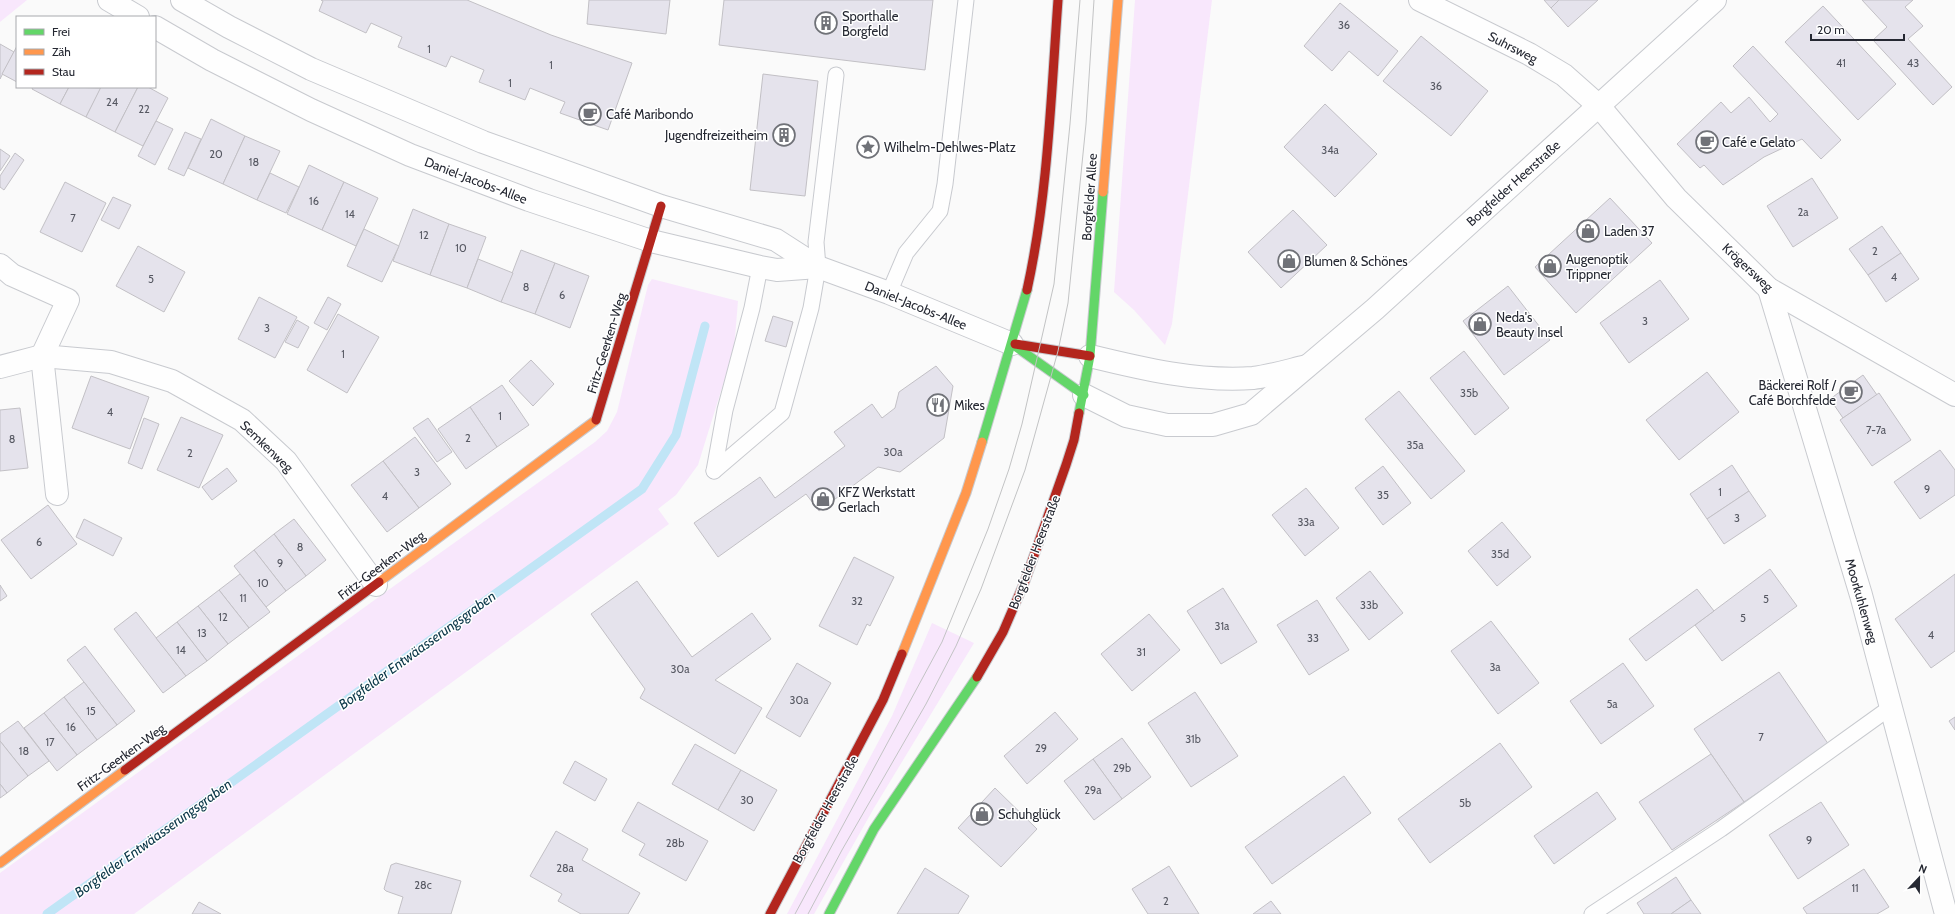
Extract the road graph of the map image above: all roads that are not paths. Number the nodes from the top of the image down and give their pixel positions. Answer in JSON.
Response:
{"nodes":[{"id":1,"x":109,"y":0,"type":"edge"},
{"id":2,"x":182,"y":0,"type":"edge"},
{"id":3,"x":966,"y":0,"type":"edge"},
{"id":4,"x":1058,"y":0,"type":"edge"},
{"id":5,"x":1118,"y":0,"type":"edge"},
{"id":6,"x":1420,"y":0,"type":"edge"},
{"id":7,"x":1715,"y":0,"type":"edge"},
{"id":8,"x":136,"y":16,"type":"edge"},
{"id":9,"x":156,"y":28,"type":"edge"},
{"id":10,"x":836,"y":75,"type":"dead end"},
{"id":11,"x":1599,"y":106,"type":"junction"},
{"id":12,"x":661,"y":206,"type":"junction"},
{"id":13,"x":651,"y":241,"type":"junction"},
{"id":14,"x":0,"y":265,"type":"edge"},
{"id":15,"x":760,"y":267,"type":"junction"},
{"id":16,"x":818,"y":267,"type":"junction"},
{"id":17,"x":1769,"y":289,"type":"junction"},
{"id":18,"x":888,"y":293,"type":"junction"},
{"id":19,"x":1012,"y":344,"type":"junction"},
{"id":20,"x":42,"y":356,"type":"junction"},
{"id":21,"x":1090,"y":356,"type":"junction"},
{"id":22,"x":1310,"y":365,"type":"junction"},
{"id":23,"x":0,"y":367,"type":"edge"},
{"id":24,"x":1084,"y":395,"type":"junction"},
{"id":25,"x":1955,"y":396,"type":"edge"},
{"id":26,"x":57,"y":494,"type":"dead end"},
{"id":27,"x":376,"y":585,"type":"junction"},
{"id":28,"x":1891,"y":707,"type":"junction"},
{"id":29,"x":0,"y":862,"type":"edge"},
{"id":30,"x":770,"y":914,"type":"edge"},
{"id":31,"x":829,"y":914,"type":"edge"},
{"id":32,"x":1592,"y":914,"type":"edge"},
{"id":33,"x":1946,"y":914,"type":"edge"}],
"edges":[{"from":1,"to":8,"type":"street"},
{"from":2,"to":12,"type":"street","name":"Daniel-Jacobs-Allee"},
{"from":3,"to":18,"type":"lane"},
{"from":4,"to":19,"type":"main road"},
{"from":5,"to":21,"type":"main road","name":"Borgfelder Allee"},
{"from":6,"to":11,"type":"street","name":"Suhrsweg"},
{"from":7,"to":11,"type":"street","name":"Borgfelder Heerstraße"},
{"from":9,"to":13,"type":"street","name":"Daniel-Jacobs-Allee"},
{"from":10,"to":16,"type":"lane"},
{"from":11,"to":17,"type":"street","name":"Krögersweg"},
{"from":11,"to":22,"type":"street","name":"Borgfelder Heerstraße"},
{"from":12,"to":13,"type":"main road","name":"Fritz-Geerken-Weg"},
{"from":12,"to":16,"type":"street","name":"Daniel-Jacobs-Allee"},
{"from":13,"to":15,"type":"street","name":"Daniel-Jacobs-Allee"},
{"from":13,"to":27,"type":"main road","name":"Fritz-Geerken-Weg"},
{"from":14,"to":20,"type":"street"},
{"from":15,"to":16,"type":"street","name":"Daniel-Jacobs-Allee"},
{"from":15,"to":16,"type":"lane"},
{"from":16,"to":18,"type":"street","name":"Daniel-Jacobs-Allee"},
{"from":17,"to":25,"type":"street","name":"Krögersweg"},
{"from":17,"to":28,"type":"street","name":"Moorkuhlenweg"},
{"from":18,"to":19,"type":"street","name":"Daniel-Jacobs-Allee"},
{"from":19,"to":21,"type":"main road"},
{"from":19,"to":24,"type":"main road"},
{"from":19,"to":30,"type":"main road","name":"Borgfelder Heerstraße"},
{"from":20,"to":23,"type":"street","name":"Semkenweg"},
{"from":20,"to":26,"type":"street"},
{"from":20,"to":27,"type":"street","name":"Semkenweg"},
{"from":21,"to":22,"type":"street","name":"Borgfelder Heerstraße"},
{"from":21,"to":24,"type":"main road","name":"Borgfelder Allee"},
{"from":22,"to":24,"type":"street","name":"Borgfelder Heerstraße"},
{"from":24,"to":31,"type":"main road","name":"Borgfelder Heerstraße"},
{"from":27,"to":29,"type":"main road","name":"Fritz-Geerken-Weg"},
{"from":28,"to":32,"type":"lane"},
{"from":28,"to":33,"type":"street","name":"Moorkuhlenweg"}]}
